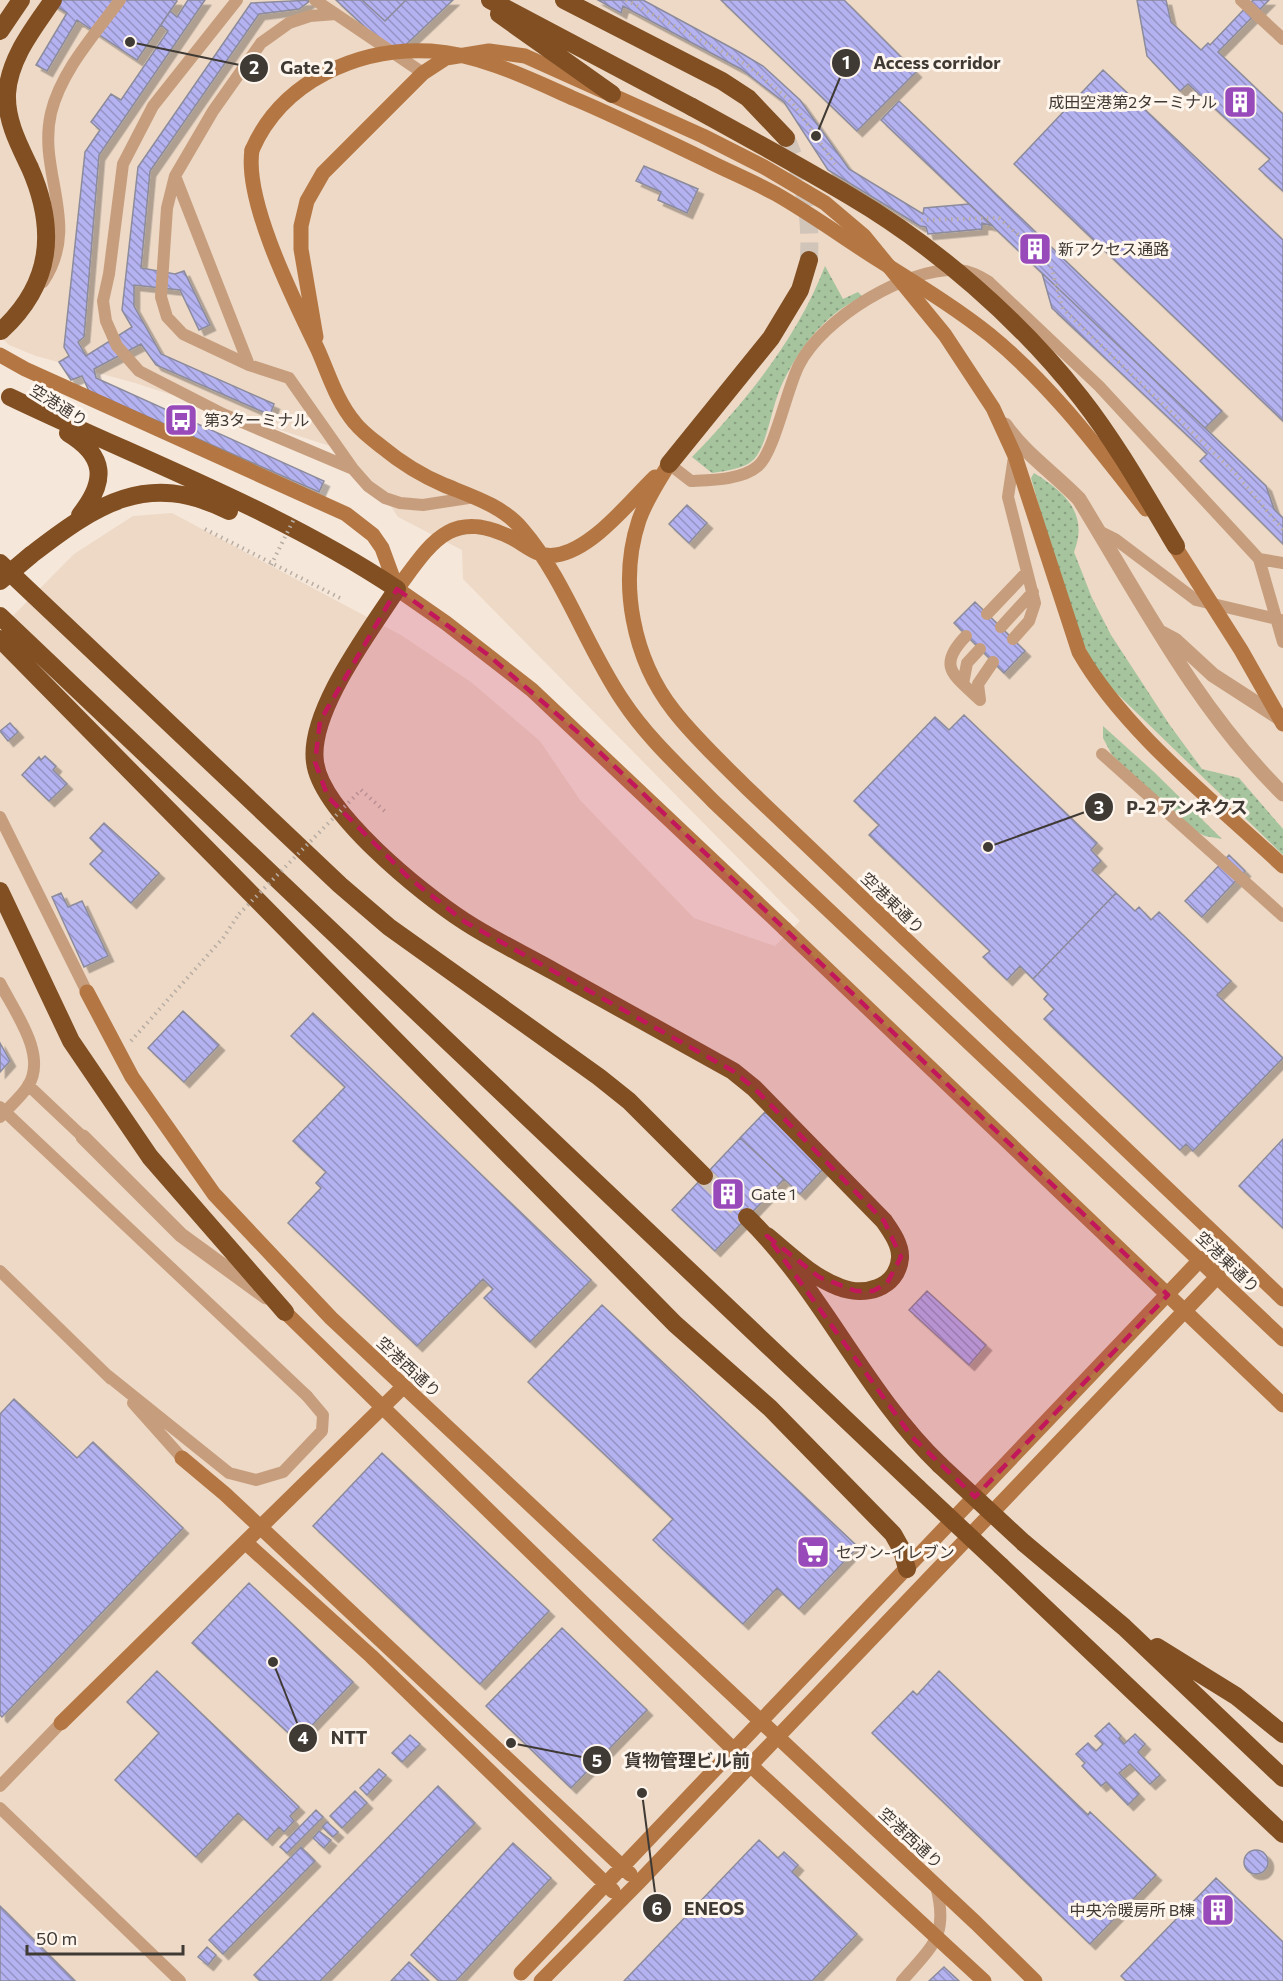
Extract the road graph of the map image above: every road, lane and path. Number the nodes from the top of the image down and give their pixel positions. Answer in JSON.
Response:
{"nodes":[{"id":1,"x":21,"y":0,"type":"edge"},
{"id":2,"x":53,"y":0,"type":"edge"},
{"id":3,"x":120,"y":0,"type":"edge"},
{"id":4,"x":237,"y":0,"type":"edge"},
{"id":5,"x":315,"y":0,"type":"edge"},
{"id":6,"x":482,"y":0,"type":"edge"},
{"id":7,"x":490,"y":0,"type":"edge"},
{"id":8,"x":564,"y":0,"type":"edge"},
{"id":9,"x":626,"y":0,"type":"edge"},
{"id":10,"x":1241,"y":0,"type":"edge"},
{"id":11,"x":336,"y":14,"type":"junction"},
{"id":12,"x":0,"y":31,"type":"edge"},
{"id":13,"x":1283,"y":39,"type":"edge"},
{"id":14,"x":423,"y":73,"type":"junction"},
{"id":15,"x":612,"y":94,"type":"junction"},
{"id":16,"x":786,"y":138,"type":"tunnel mouth"},
{"id":17,"x":838,"y":168,"type":"dead end"},
{"id":18,"x":175,"y":176,"type":"junction"},
{"id":19,"x":913,"y":215,"type":"dead end"},
{"id":20,"x":809,"y":260,"type":"tunnel mouth"},
{"id":21,"x":26,"y":304,"type":"junction"},
{"id":22,"x":1,"y":331,"type":"edge"},
{"id":23,"x":319,"y":352,"type":"junction"},
{"id":24,"x":0,"y":355,"type":"edge"},
{"id":25,"x":249,"y":365,"type":"junction"},
{"id":26,"x":5,"y":394,"type":"edge"},
{"id":27,"x":993,"y":408,"type":"junction"},
{"id":28,"x":1015,"y":456,"type":"junction"},
{"id":29,"x":669,"y":464,"type":"junction"},
{"id":30,"x":353,"y":469,"type":"junction"},
{"id":31,"x":475,"y":497,"type":"junction"},
{"id":32,"x":295,"y":517,"type":"dead end"},
{"id":33,"x":76,"y":520,"type":"junction"},
{"id":34,"x":205,"y":529,"type":"dead end"},
{"id":35,"x":1098,"y":530,"type":"junction"},
{"id":36,"x":1283,"y":530,"type":"edge"},
{"id":37,"x":1176,"y":546,"type":"junction"},
{"id":38,"x":541,"y":555,"type":"junction"},
{"id":39,"x":1259,"y":559,"type":"junction"},
{"id":40,"x":0,"y":563,"type":"edge"},
{"id":41,"x":1283,"y":563,"type":"edge"},
{"id":42,"x":271,"y":565,"type":"junction"},
{"id":43,"x":1027,"y":572,"type":"junction"},
{"id":44,"x":0,"y":580,"type":"edge"},
{"id":45,"x":397,"y":589,"type":"junction"},
{"id":46,"x":1033,"y":592,"type":"junction"},
{"id":47,"x":340,"y":598,"type":"dead end"},
{"id":48,"x":987,"y":614,"type":"dead end"},
{"id":49,"x":0,"y":616,"type":"edge"},
{"id":50,"x":1280,"y":620,"type":"edge"},
{"id":51,"x":1001,"y":627,"type":"dead end"},
{"id":52,"x":1160,"y":632,"type":"junction"},
{"id":53,"x":966,"y":636,"type":"dead end"},
{"id":54,"x":0,"y":639,"type":"edge"},
{"id":55,"x":1013,"y":639,"type":"dead end"},
{"id":56,"x":1283,"y":642,"type":"edge"},
{"id":57,"x":980,"y":649,"type":"dead end"},
{"id":58,"x":993,"y":662,"type":"dead end"},
{"id":59,"x":963,"y":684,"type":"junction"},
{"id":60,"x":1283,"y":722,"type":"edge"},
{"id":61,"x":1102,"y":754,"type":"dead end"},
{"id":62,"x":1283,"y":794,"type":"edge"},
{"id":63,"x":388,"y":814,"type":"dead end"},
{"id":64,"x":0,"y":817,"type":"edge"},
{"id":65,"x":1283,"y":866,"type":"edge"},
{"id":66,"x":0,"y":891,"type":"edge"},
{"id":67,"x":1283,"y":916,"type":"edge"},
{"id":68,"x":0,"y":983,"type":"edge"},
{"id":69,"x":87,"y":992,"type":"joint"},
{"id":70,"x":120,"y":1055,"type":"junction"},
{"id":71,"x":28,"y":1085,"type":"junction"},
{"id":72,"x":0,"y":1107,"type":"edge"},
{"id":73,"x":0,"y":1117,"type":"edge"},
{"id":74,"x":83,"y":1137,"type":"joint"},
{"id":75,"x":704,"y":1176,"type":"tunnel mouth"},
{"id":76,"x":747,"y":1217,"type":"tunnel mouth"},
{"id":77,"x":767,"y":1236,"type":"junction"},
{"id":78,"x":1228,"y":1248,"type":"junction"},
{"id":79,"x":1200,"y":1260,"type":"junction"},
{"id":80,"x":0,"y":1271,"type":"edge"},
{"id":81,"x":1217,"y":1277,"type":"junction"},
{"id":82,"x":1283,"y":1299,"type":"edge"},
{"id":83,"x":285,"y":1312,"type":"junction"},
{"id":84,"x":1283,"y":1339,"type":"edge"},
{"id":85,"x":107,"y":1375,"type":"junction"},
{"id":86,"x":403,"y":1387,"type":"junction"},
{"id":87,"x":1283,"y":1405,"type":"edge"},
{"id":88,"x":383,"y":1407,"type":"junction"},
{"id":89,"x":182,"y":1458,"type":"joint"},
{"id":90,"x":259,"y":1529,"type":"junction"},
{"id":91,"x":246,"y":1543,"type":"junction"},
{"id":92,"x":907,"y":1569,"type":"junction"},
{"id":93,"x":1124,"y":1627,"type":"junction"},
{"id":94,"x":761,"y":1722,"type":"junction"},
{"id":95,"x":61,"y":1723,"type":"joint"},
{"id":96,"x":1283,"y":1734,"type":"edge"},
{"id":97,"x":777,"y":1738,"type":"junction"},
{"id":98,"x":734,"y":1750,"type":"junction"},
{"id":99,"x":751,"y":1765,"type":"junction"},
{"id":100,"x":1283,"y":1778,"type":"edge"},
{"id":101,"x":0,"y":1786,"type":"edge"},
{"id":102,"x":0,"y":1808,"type":"edge"},
{"id":103,"x":1283,"y":1834,"type":"edge"},
{"id":104,"x":624,"y":1868,"type":"junction"},
{"id":105,"x":639,"y":1882,"type":"junction"},
{"id":106,"x":607,"y":1885,"type":"junction"},
{"id":107,"x":936,"y":1886,"type":"junction"},
{"id":108,"x":622,"y":1900,"type":"junction"},
{"id":109,"x":938,"y":1939,"type":"junction"},
{"id":110,"x":517,"y":1977,"type":"edge"},
{"id":111,"x":180,"y":1981,"type":"edge"},
{"id":112,"x":541,"y":1981,"type":"edge"},
{"id":113,"x":902,"y":1981,"type":"edge"},
{"id":114,"x":984,"y":1981,"type":"edge"},
{"id":115,"x":1035,"y":1981,"type":"edge"}],
"edges":[{"from":1,"to":12,"type":"highway"},
{"from":2,"to":21,"type":"highway"},
{"from":3,"to":21,"type":"lane"},
{"from":4,"to":30,"type":"lane"},
{"from":5,"to":11,"type":"lane"},
{"from":6,"to":15,"type":"highway"},
{"from":7,"to":37,"type":"highway","bridge":true},
{"from":8,"to":16,"type":"highway"},
{"from":9,"to":17,"type":"path"},
{"from":10,"to":13,"type":"lane"},
{"from":11,"to":14,"type":"lane"},
{"from":11,"to":18,"type":"lane"},
{"from":14,"to":15,"type":"street"},
{"from":14,"to":23,"type":"street"},
{"from":15,"to":27,"type":"street"},
{"from":18,"to":25,"type":"lane"},
{"from":18,"to":25,"type":"lane"},
{"from":19,"to":36,"type":"path"},
{"from":20,"to":29,"type":"highway"},
{"from":21,"to":22,"type":"highway"},
{"from":23,"to":31,"type":"street","name":"空港東通り"},
{"from":23,"to":37,"type":"street","bridge":true},
{"from":24,"to":45,"type":"street"},
{"from":25,"to":30,"type":"lane"},
{"from":26,"to":33,"type":"highway","name":"空港通り"},
{"from":26,"to":45,"type":"highway"},
{"from":27,"to":28,"type":"street"},
{"from":27,"to":35,"type":"street"},
{"from":28,"to":43,"type":"lane"},
{"from":28,"to":65,"type":"street"},
{"from":29,"to":38,"type":"street"},
{"from":29,"to":39,"type":"lane"},
{"from":29,"to":78,"type":"street","name":"空港東通り"},
{"from":30,"to":31,"type":"lane"},
{"from":31,"to":38,"type":"street","name":"空港東通り"},
{"from":32,"to":42,"type":"path","bridge":true},
{"from":33,"to":44,"type":"highway","bridge":true},
{"from":33,"to":45,"type":"highway"},
{"from":34,"to":42,"type":"path"},
{"from":35,"to":50,"type":"lane"},
{"from":35,"to":52,"type":"street"},
{"from":37,"to":60,"type":"street","bridge":true},
{"from":38,"to":45,"type":"street"},
{"from":38,"to":79,"type":"street","name":"空港東通り"},
{"from":39,"to":41,"type":"lane"},
{"from":39,"to":50,"type":"lane"},
{"from":40,"to":75,"type":"highway"},
{"from":42,"to":47,"type":"path"},
{"from":43,"to":46,"type":"lane"},
{"from":43,"to":48,"type":"lane"},
{"from":45,"to":77,"type":"highway"},
{"from":45,"to":87,"type":"street","bridge":true},
{"from":46,"to":51,"type":"lane"},
{"from":46,"to":55,"type":"lane"},
{"from":49,"to":103,"type":"highway","bridge":true},
{"from":50,"to":56,"type":"lane"},
{"from":52,"to":60,"type":"street"},
{"from":52,"to":62,"type":"street"},
{"from":53,"to":59,"type":"lane"},
{"from":54,"to":92,"type":"highway"},
{"from":57,"to":59,"type":"lane"},
{"from":58,"to":59,"type":"lane"},
{"from":61,"to":67,"type":"lane"},
{"from":63,"to":70,"type":"path","bridge":true},
{"from":64,"to":69,"type":"lane"},
{"from":66,"to":83,"type":"highway"},
{"from":68,"to":71,"type":"lane"},
{"from":69,"to":70,"type":"street","name":"空港西通り"},
{"from":70,"to":86,"type":"street","name":"空港西通り"},
{"from":71,"to":73,"type":"lane"},
{"from":71,"to":74,"type":"lane"},
{"from":72,"to":85,"type":"lane","bridge":true},
{"from":74,"to":83,"type":"street"},
{"from":76,"to":77,"type":"highway"},
{"from":77,"to":93,"type":"highway","bridge":true},
{"from":78,"to":79,"type":"street"},
{"from":78,"to":81,"type":"street"},
{"from":78,"to":82,"type":"street","name":"空港東通り"},
{"from":79,"to":81,"type":"street","name":"空港東通り"},
{"from":79,"to":92,"type":"street"},
{"from":80,"to":85,"type":"lane"},
{"from":81,"to":84,"type":"street","name":"空港東通り"},
{"from":81,"to":97,"type":"street"},
{"from":83,"to":88,"type":"street"},
{"from":85,"to":89,"type":"lane"},
{"from":86,"to":88,"type":"street"},
{"from":86,"to":94,"type":"street","name":"空港西通り"},
{"from":88,"to":90,"type":"street"},
{"from":88,"to":98,"type":"street"},
{"from":89,"to":90,"type":"street"},
{"from":90,"to":91,"type":"street"},
{"from":90,"to":104,"type":"street"},
{"from":91,"to":95,"type":"street"},
{"from":91,"to":106,"type":"street"},
{"from":92,"to":94,"type":"street"},
{"from":93,"to":96,"type":"highway"},
{"from":93,"to":100,"type":"highway"},
{"from":94,"to":97,"type":"street","name":"空港西通り"},
{"from":94,"to":98,"type":"street"},
{"from":95,"to":101,"type":"lane"},
{"from":97,"to":99,"type":"street"},
{"from":97,"to":107,"type":"street","name":"空港西通り"},
{"from":98,"to":99,"type":"street"},
{"from":98,"to":104,"type":"street"},
{"from":99,"to":105,"type":"street"},
{"from":99,"to":109,"type":"street"},
{"from":102,"to":111,"type":"lane"},
{"from":104,"to":105,"type":"street"},
{"from":104,"to":106,"type":"street"},
{"from":105,"to":108,"type":"street"},
{"from":106,"to":108,"type":"street"},
{"from":106,"to":110,"type":"street"},
{"from":107,"to":109,"type":"lane"},
{"from":107,"to":115,"type":"street","name":"空港西通り"},
{"from":108,"to":112,"type":"street"},
{"from":109,"to":113,"type":"lane"},
{"from":109,"to":114,"type":"street"}]}
